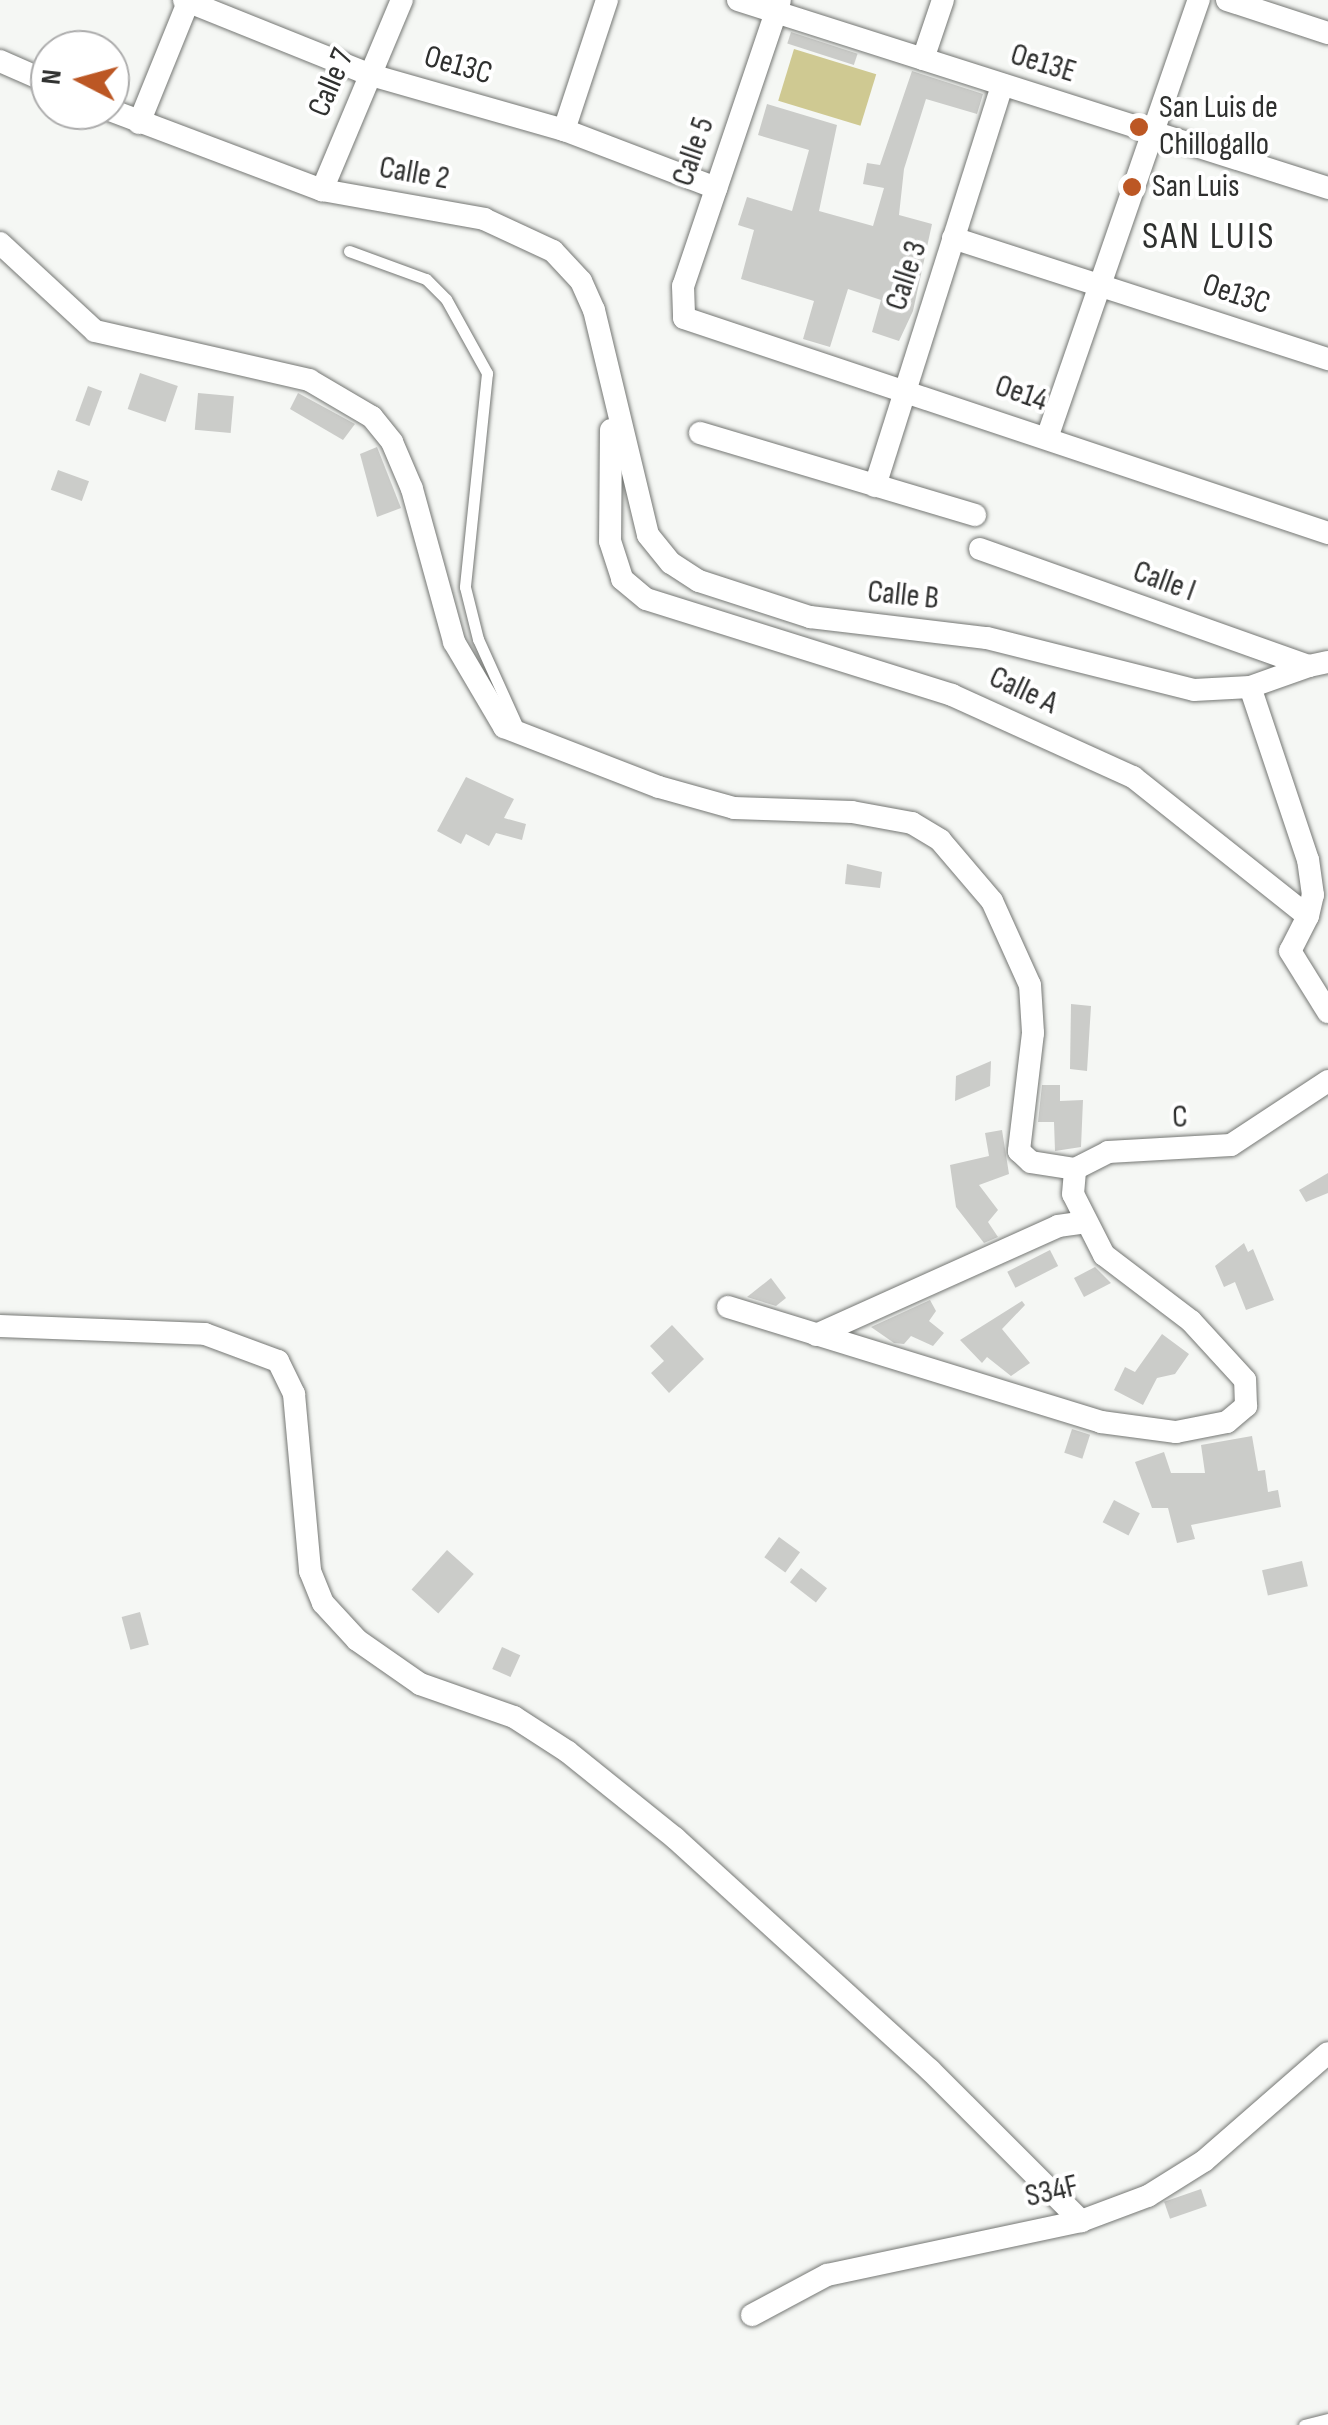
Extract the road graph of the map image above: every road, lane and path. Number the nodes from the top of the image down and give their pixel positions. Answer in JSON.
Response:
{"nodes":[{"id":1,"x":402,"y":0,"type":"edge"},
{"id":2,"x":608,"y":0,"type":"edge"},
{"id":3,"x":738,"y":0,"type":"edge"},
{"id":4,"x":943,"y":0,"type":"edge"},
{"id":5,"x":1199,"y":0,"type":"edge"},
{"id":6,"x":1227,"y":0,"type":"edge"},
{"id":7,"x":187,"y":1,"type":"edge"},
{"id":8,"x":778,"y":6,"type":"edge"},
{"id":9,"x":1328,"y":32,"type":"edge"},
{"id":10,"x":923,"y":59,"type":"junction"},
{"id":11,"x":0,"y":62,"type":"edge"},
{"id":12,"x":30,"y":75,"type":"edge"},
{"id":13,"x":371,"y":75,"type":"junction"},
{"id":14,"x":1002,"y":86,"type":"junction"},
{"id":15,"x":130,"y":119,"type":"edge"},
{"id":16,"x":139,"y":123,"type":"junction"},
{"id":17,"x":564,"y":130,"type":"junction"},
{"id":18,"x":1151,"y":131,"type":"junction"},
{"id":19,"x":716,"y":188,"type":"junction"},
{"id":20,"x":1328,"y":188,"type":"edge"},
{"id":21,"x":322,"y":190,"type":"junction"},
{"id":22,"x":953,"y":238,"type":"junction"},
{"id":23,"x":0,"y":243,"type":"edge"},
{"id":24,"x":349,"y":251,"type":"dead end"},
{"id":25,"x":1095,"y":285,"type":"junction"},
{"id":26,"x":690,"y":323,"type":"joint"},
{"id":27,"x":1328,"y":358,"type":"edge"},
{"id":28,"x":906,"y":388,"type":"junction"},
{"id":29,"x":611,"y":396,"type":"junction"},
{"id":30,"x":700,"y":432,"type":"dead end"},
{"id":31,"x":1046,"y":438,"type":"junction"},
{"id":32,"x":875,"y":486,"type":"junction"},
{"id":33,"x":975,"y":515,"type":"dead end"},
{"id":34,"x":1328,"y":533,"type":"edge"},
{"id":35,"x":980,"y":549,"type":"dead end"},
{"id":36,"x":1319,"y":664,"type":"edge"},
{"id":37,"x":1250,"y":687,"type":"junction"},
{"id":38,"x":522,"y":736,"type":"junction"},
{"id":39,"x":1308,"y":916,"type":"junction"},
{"id":40,"x":1328,"y":1012,"type":"edge"},
{"id":41,"x":1328,"y":1080,"type":"edge"},
{"id":42,"x":1075,"y":1169,"type":"junction"},
{"id":43,"x":1086,"y":1222,"type":"junction"},
{"id":44,"x":728,"y":1306,"type":"dead end"},
{"id":45,"x":0,"y":1326,"type":"edge"},
{"id":46,"x":816,"y":1335,"type":"junction"},
{"id":47,"x":1328,"y":2053,"type":"edge"},
{"id":48,"x":1082,"y":2221,"type":"junction"},
{"id":49,"x":752,"y":2316,"type":"dead end"},
{"id":50,"x":1328,"y":2419,"type":"edge"},
{"id":51,"x":1304,"y":2425,"type":"edge"}],
"edges":[{"from":1,"to":13,"type":"street","name":"Calle 7"},
{"from":2,"to":17,"type":"street"},
{"from":3,"to":8,"type":"street","name":"Oe13E"},
{"from":4,"to":10,"type":"street"},
{"from":5,"to":18,"type":"street"},
{"from":6,"to":9,"type":"street"},
{"from":7,"to":13,"type":"street","name":"Oe13C"},
{"from":7,"to":16,"type":"street"},
{"from":8,"to":10,"type":"street","name":"Oe13E"},
{"from":8,"to":19,"type":"street","name":"Calle 5"},
{"from":10,"to":14,"type":"street","name":"Oe13E"},
{"from":11,"to":12,"type":"street"},
{"from":13,"to":17,"type":"street","name":"Oe13C"},
{"from":13,"to":21,"type":"street","name":"Calle 7"},
{"from":14,"to":18,"type":"street","name":"Oe13E"},
{"from":14,"to":22,"type":"street","name":"Calle 3"},
{"from":15,"to":16,"type":"street","name":"Calle 2"},
{"from":16,"to":21,"type":"street","name":"Calle 2"},
{"from":17,"to":19,"type":"street","name":"Oe13C"},
{"from":18,"to":20,"type":"street","name":"Oe13E"},
{"from":18,"to":25,"type":"street"},
{"from":19,"to":26,"type":"street","name":"Calle 5"},
{"from":21,"to":29,"type":"street","name":"Calle 2"},
{"from":22,"to":25,"type":"street","name":"Oe13C"},
{"from":22,"to":28,"type":"street","name":"Calle 3"},
{"from":23,"to":38,"type":"street"},
{"from":24,"to":38,"type":"lane"},
{"from":25,"to":27,"type":"street","name":"Oe13C"},
{"from":25,"to":31,"type":"street"},
{"from":26,"to":28,"type":"street","name":"Oe14"},
{"from":28,"to":31,"type":"street","name":"Oe14"},
{"from":28,"to":32,"type":"street","name":"Calle 3"},
{"from":29,"to":37,"type":"street","name":"Calle B"},
{"from":29,"to":39,"type":"street","name":"Calle A"},
{"from":30,"to":32,"type":"street"},
{"from":31,"to":34,"type":"street","name":"Oe14"},
{"from":32,"to":33,"type":"street"},
{"from":35,"to":36,"type":"street","name":"Calle I"},
{"from":36,"to":37,"type":"street","name":"Calle B"},
{"from":37,"to":39,"type":"street"},
{"from":38,"to":42,"type":"street"},
{"from":39,"to":40,"type":"street"},
{"from":41,"to":42,"type":"street","name":"C"},
{"from":42,"to":43,"type":"street"},
{"from":43,"to":46,"type":"street"},
{"from":43,"to":46,"type":"street"},
{"from":44,"to":46,"type":"street"},
{"from":45,"to":48,"type":"street"},
{"from":47,"to":48,"type":"street","name":"S34F"},
{"from":48,"to":49,"type":"street","name":"S34F"},
{"from":50,"to":51,"type":"lane"}]}
